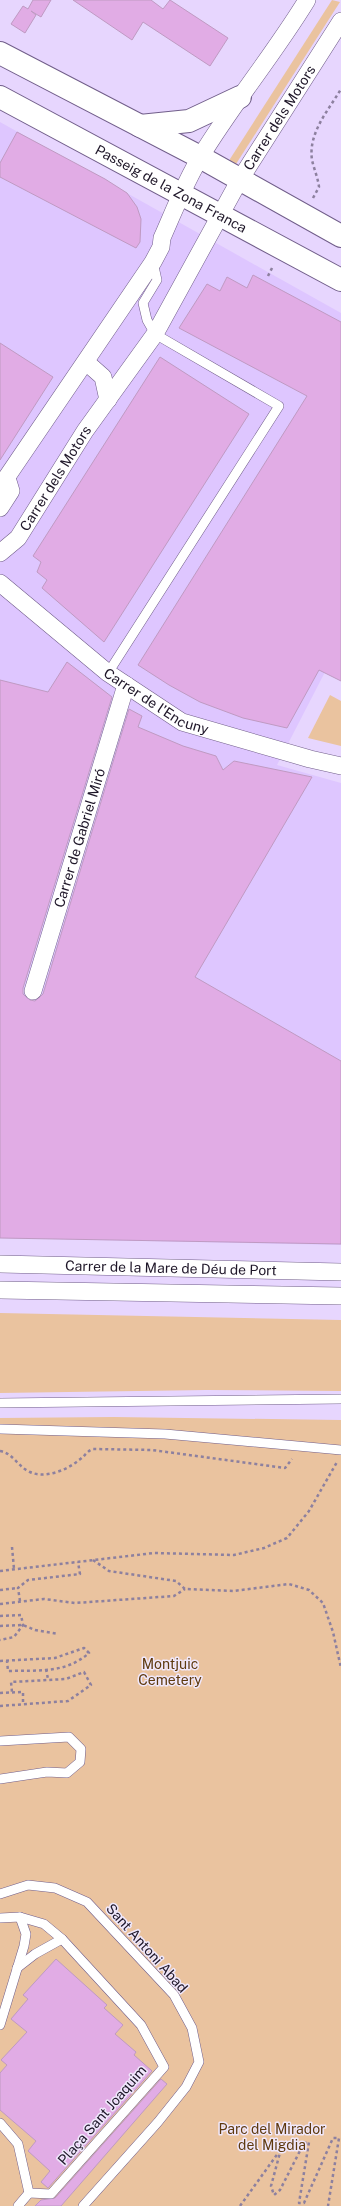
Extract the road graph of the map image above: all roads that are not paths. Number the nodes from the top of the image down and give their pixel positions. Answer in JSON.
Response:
{"nodes":[{"id":1,"x":307,"y":0,"type":"edge"},
{"id":2,"x":341,"y":21,"type":"edge"},
{"id":3,"x":0,"y":53,"type":"edge"},
{"id":4,"x":0,"y":97,"type":"edge"},
{"id":5,"x":240,"y":97,"type":"junction"},
{"id":6,"x":140,"y":126,"type":"junction"},
{"id":7,"x":200,"y":157,"type":"junction"},
{"id":8,"x":239,"y":181,"type":"junction"},
{"id":9,"x":181,"y":195,"type":"junction"},
{"id":10,"x":219,"y":215,"type":"junction"},
{"id":11,"x":341,"y":236,"type":"edge"},
{"id":12,"x":153,"y":262,"type":"junction"},
{"id":13,"x":341,"y":280,"type":"edge"},
{"id":14,"x":156,"y":334,"type":"junction"},
{"id":15,"x":86,"y":362,"type":"junction"},
{"id":16,"x":108,"y":400,"type":"junction"},
{"id":17,"x":3,"y":483,"type":"edge"},
{"id":18,"x":0,"y":508,"type":"edge"},
{"id":19,"x":0,"y":553,"type":"edge"},
{"id":20,"x":0,"y":583,"type":"edge"},
{"id":21,"x":108,"y":673,"type":"junction"},
{"id":22,"x":126,"y":685,"type":"junction"},
{"id":23,"x":341,"y":766,"type":"edge"},
{"id":24,"x":33,"y":991,"type":"dead end"},
{"id":25,"x":0,"y":1264,"type":"edge"},
{"id":26,"x":341,"y":1272,"type":"edge"},
{"id":27,"x":0,"y":1290,"type":"edge"},
{"id":28,"x":341,"y":1296,"type":"edge"},
{"id":29,"x":341,"y":1399,"type":"edge"},
{"id":30,"x":0,"y":1403,"type":"edge"},
{"id":31,"x":0,"y":1429,"type":"edge"},
{"id":32,"x":341,"y":1450,"type":"edge"},
{"id":33,"x":0,"y":1742,"type":"edge"},
{"id":34,"x":0,"y":1779,"type":"edge"},
{"id":35,"x":0,"y":1894,"type":"edge"},
{"id":36,"x":20,"y":1917,"type":"junction"},
{"id":37,"x":0,"y":1918,"type":"edge"},
{"id":38,"x":62,"y":1939,"type":"junction"},
{"id":39,"x":17,"y":1968,"type":"junction"},
{"id":40,"x":0,"y":2025,"type":"edge"},
{"id":41,"x":0,"y":2123,"type":"edge"},
{"id":42,"x":29,"y":2193,"type":"junction"},
{"id":43,"x":18,"y":2206,"type":"edge"},
{"id":44,"x":83,"y":2206,"type":"edge"}],
"edges":[{"from":1,"to":5,"type":"street"},
{"from":2,"to":8,"type":"street","name":"Carrer dels Motors"},
{"from":3,"to":6,"type":"main road"},
{"from":4,"to":9,"type":"main road","name":"Passeig de la Zona Franca"},
{"from":5,"to":6,"type":"main road"},
{"from":5,"to":7,"type":"street"},
{"from":6,"to":7,"type":"main road"},
{"from":7,"to":8,"type":"main road"},
{"from":7,"to":9,"type":"street"},
{"from":8,"to":10,"type":"street","name":"Carrer dels Motors"},
{"from":8,"to":11,"type":"main road"},
{"from":9,"to":10,"type":"main road","name":"Passeig de la Zona Franca"},
{"from":9,"to":12,"type":"street"},
{"from":10,"to":13,"type":"main road","name":"Passeig de la Zona Franca"},
{"from":10,"to":14,"type":"street","name":"Carrer dels Motors"},
{"from":12,"to":14,"type":"lane"},
{"from":12,"to":15,"type":"street"},
{"from":14,"to":16,"type":"street","name":"Carrer dels Motors"},
{"from":14,"to":21,"type":"lane"},
{"from":15,"to":16,"type":"street"},
{"from":15,"to":17,"type":"street"},
{"from":16,"to":19,"type":"street","name":"Carrer dels Motors"},
{"from":17,"to":18,"type":"street"},
{"from":20,"to":21,"type":"street","name":"Carrer de l'Encuny"},
{"from":21,"to":22,"type":"street","name":"Carrer de l'Encuny"},
{"from":22,"to":23,"type":"street","name":"Carrer de l'Encuny"},
{"from":22,"to":24,"type":"street","name":"Carrer de Gabriel Miró"},
{"from":25,"to":26,"type":"street","name":"Carrer de la Mare de Déu de Port"},
{"from":27,"to":28,"type":"street","name":"Carrer de la Mare de Déu de Port"},
{"from":29,"to":30,"type":"lane"},
{"from":31,"to":32,"type":"lane"},
{"from":33,"to":34,"type":"lane"},
{"from":35,"to":44,"type":"lane","name":"Sant Antoni Abad"},
{"from":36,"to":37,"type":"lane","name":"Plaça Sant Joaquim"},
{"from":36,"to":38,"type":"lane","name":"Plaça Sant Joaquim"},
{"from":36,"to":39,"type":"lane"},
{"from":38,"to":39,"type":"lane"},
{"from":38,"to":42,"type":"lane","name":"Plaça Sant Joaquim"},
{"from":39,"to":40,"type":"lane"},
{"from":41,"to":42,"type":"lane"},
{"from":42,"to":43,"type":"lane"}]}
